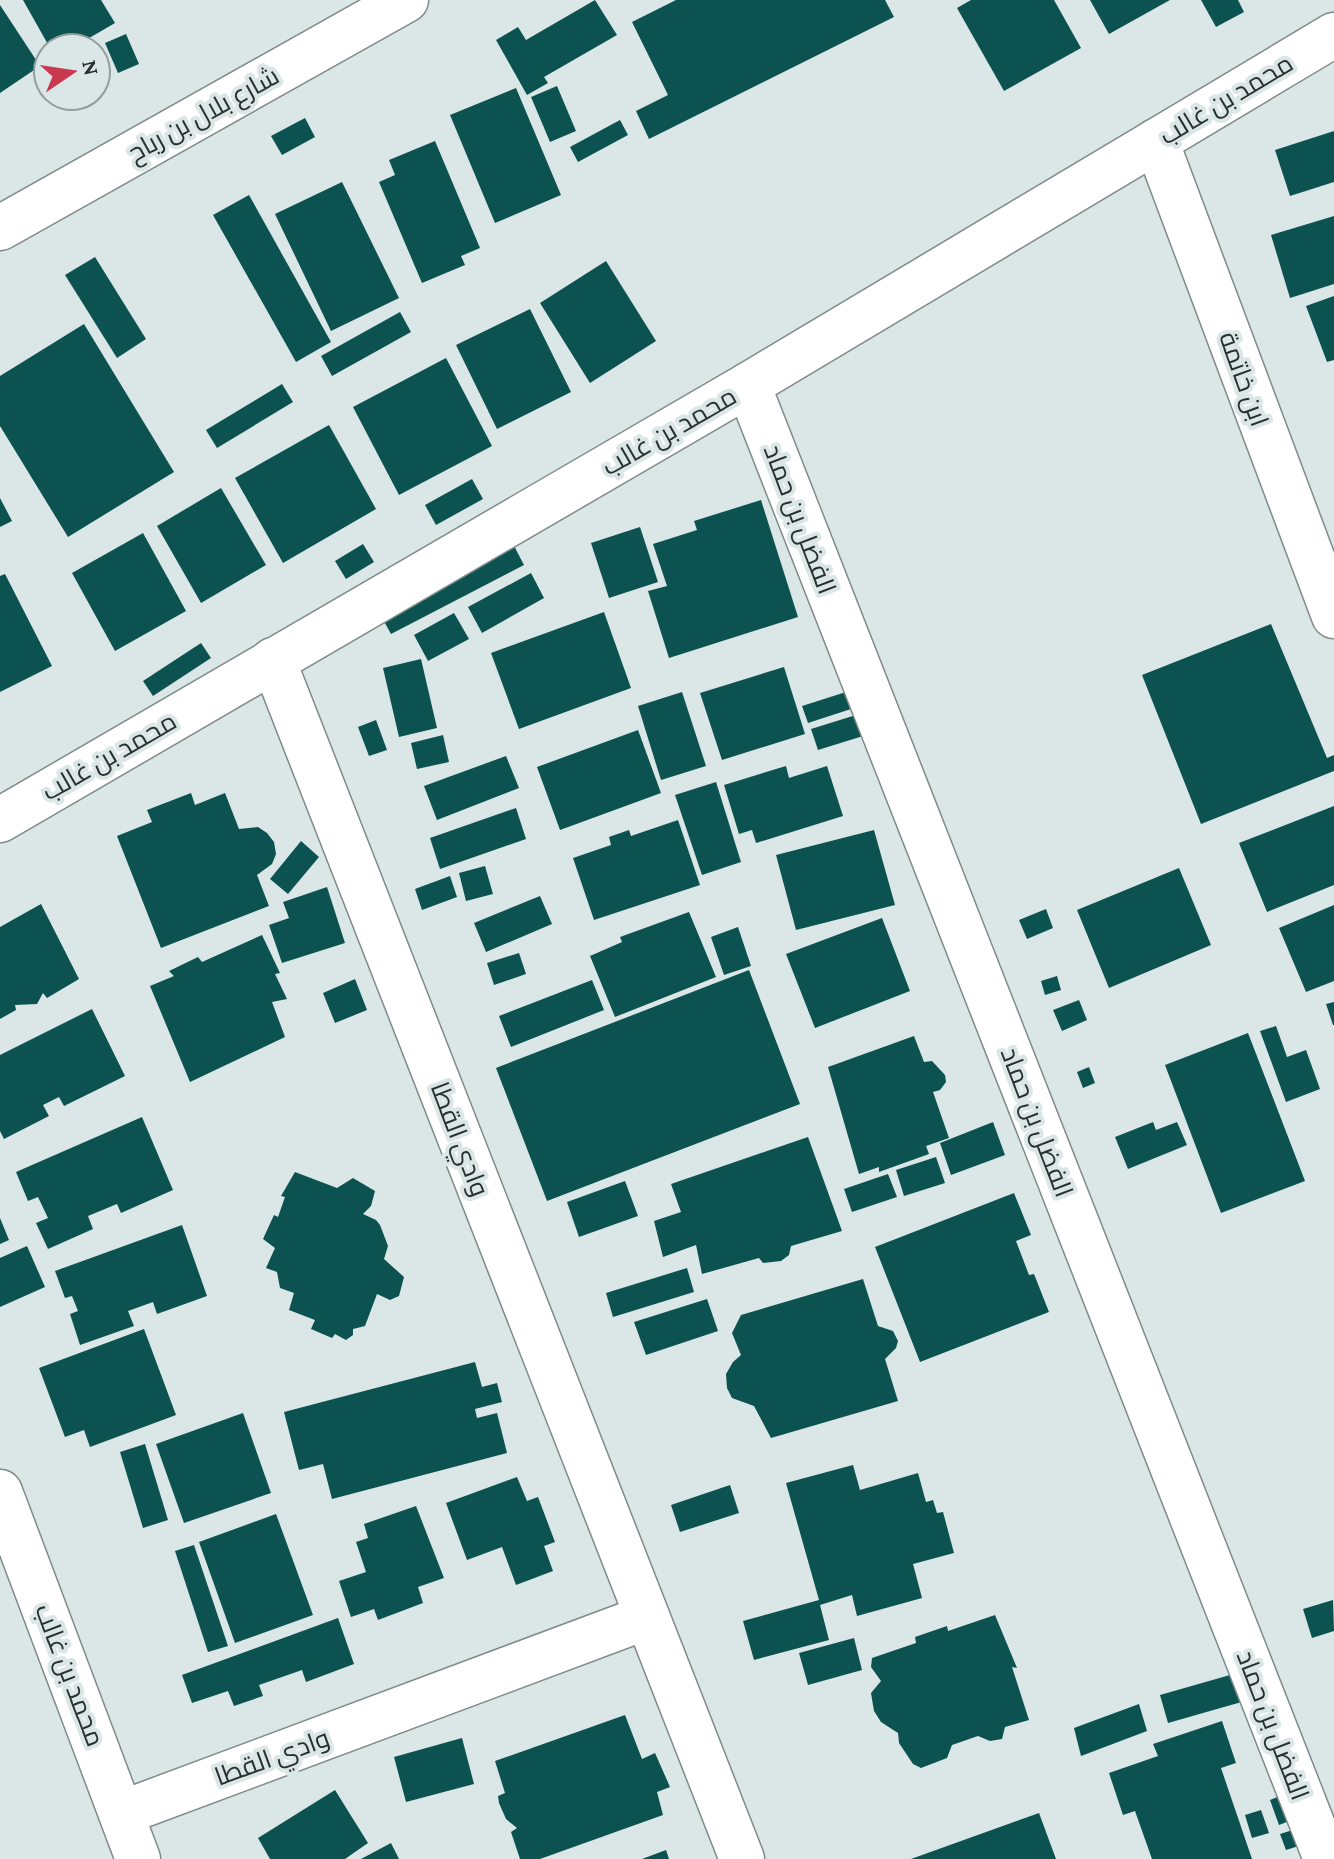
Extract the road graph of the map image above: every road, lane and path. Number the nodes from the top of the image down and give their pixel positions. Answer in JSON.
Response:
{"nodes":[{"id":1,"x":406,"y":0,"type":"edge"},
{"id":2,"x":1334,"y":35,"type":"edge"},
{"id":3,"x":1156,"y":141,"type":"junction"},
{"id":4,"x":0,"y":228,"type":"edge"},
{"id":5,"x":748,"y":385,"type":"junction"},
{"id":6,"x":1329,"y":588,"type":"edge"},
{"id":7,"x":273,"y":660,"type":"junction"},
{"id":8,"x":0,"y":820,"type":"edge"},
{"id":9,"x":0,"y":1492,"type":"edge"},
{"id":10,"x":647,"y":1617,"type":"junction"},
{"id":11,"x":122,"y":1813,"type":"junction"},
{"id":12,"x":138,"y":1859,"type":"edge"},
{"id":13,"x":742,"y":1859,"type":"edge"},
{"id":14,"x":1326,"y":1859,"type":"edge"}],
"edges":[{"from":1,"to":4,"type":"street","name":"شارع بلال بن رباح"},
{"from":2,"to":3,"type":"street","name":"محمد بن غالب"},
{"from":3,"to":5,"type":"street","name":"محمد بن غالب"},
{"from":3,"to":6,"type":"street","name":"ابن خاتمة"},
{"from":5,"to":7,"type":"street","name":"محمد بن غالب"},
{"from":5,"to":14,"type":"street","name":"الفضل بن حماد"},
{"from":7,"to":8,"type":"street","name":"محمد بن غالب"},
{"from":7,"to":10,"type":"street","name":"وادي القطا"},
{"from":9,"to":11,"type":"street","name":"محمد بن غالب"},
{"from":10,"to":11,"type":"street","name":"وادي القطا"},
{"from":10,"to":13,"type":"street","name":"وادي القطا"},
{"from":11,"to":12,"type":"street","name":"محمد بن غالب"}]}
